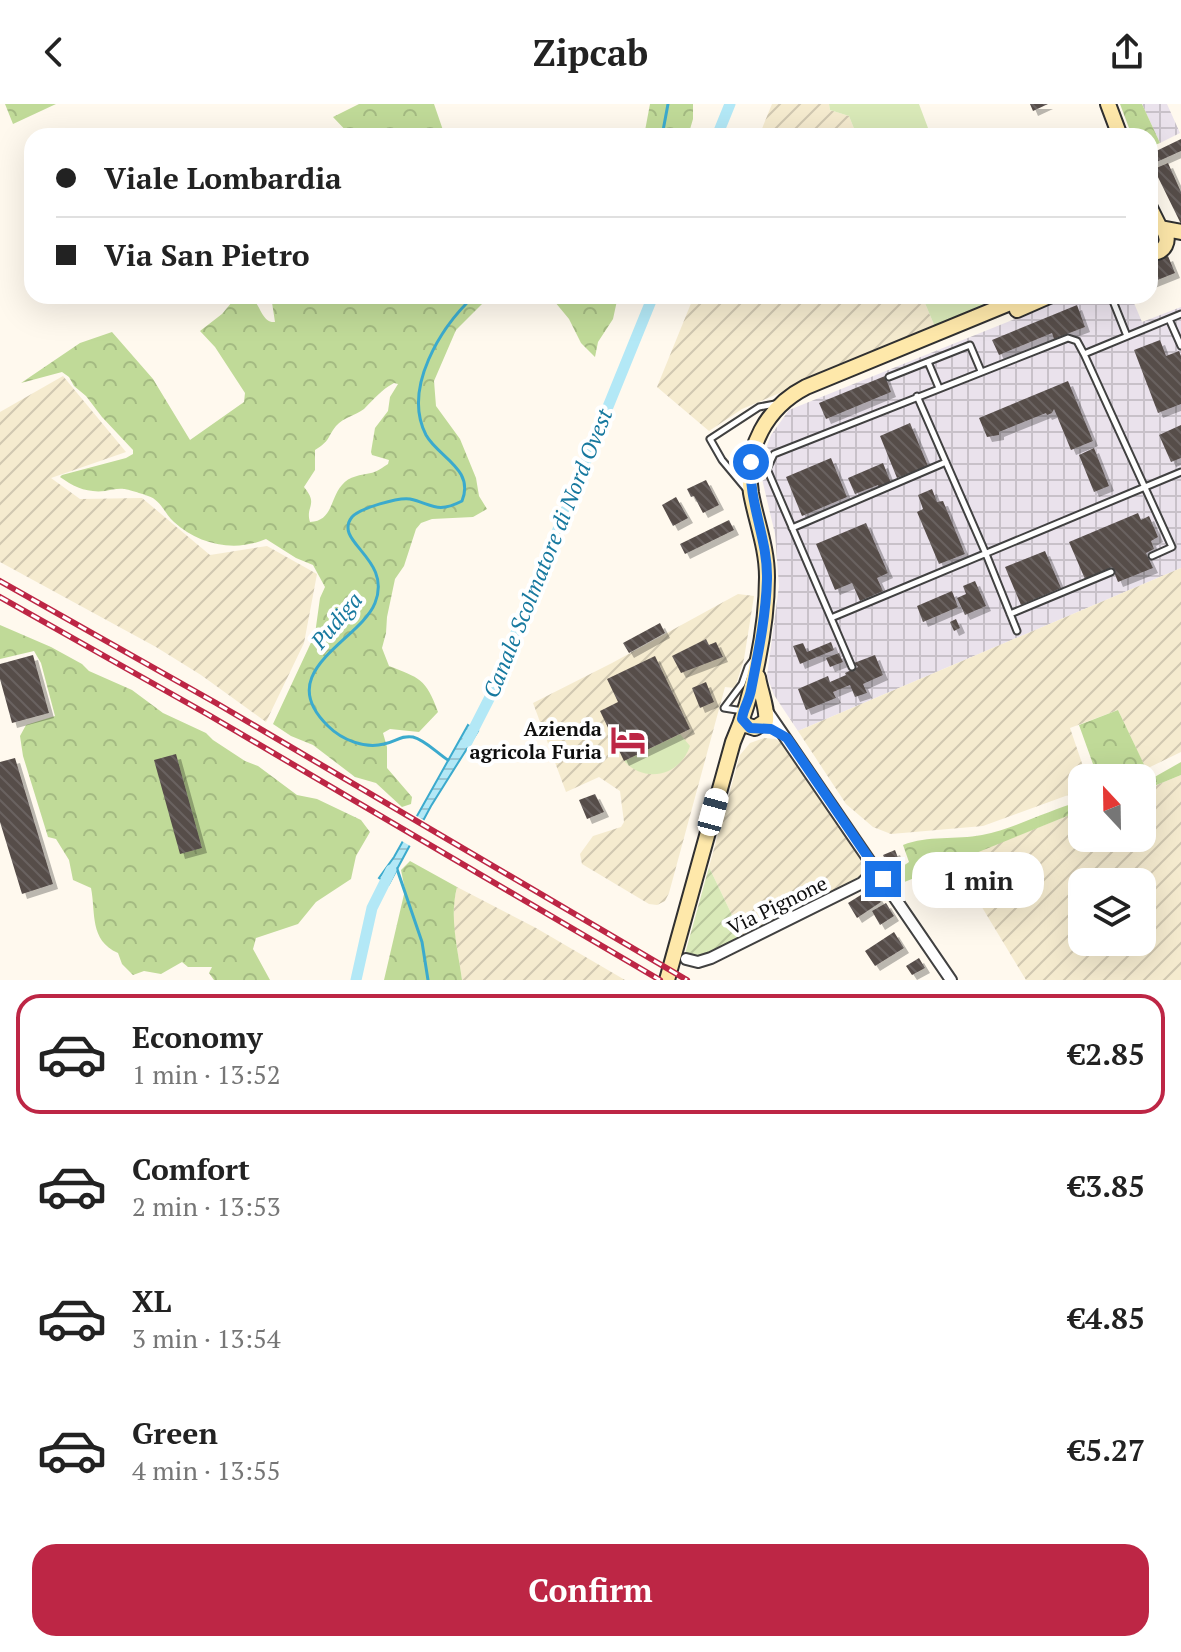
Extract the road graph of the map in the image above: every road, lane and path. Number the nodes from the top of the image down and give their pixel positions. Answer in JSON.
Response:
{"nodes":[{"id":1,"x":1108,"y":104,"type":"edge"},
{"id":2,"x":1117,"y":128,"type":"edge"},
{"id":3,"x":1158,"y":228,"type":"edge"},
{"id":4,"x":1181,"y":232,"type":"edge"},
{"id":5,"x":1181,"y":239,"type":"edge"},
{"id":6,"x":1166,"y":245,"type":"junction"},
{"id":7,"x":1158,"y":252,"type":"edge"},
{"id":8,"x":1006,"y":304,"type":"edge"},
{"id":9,"x":1030,"y":304,"type":"edge"},
{"id":10,"x":1114,"y":304,"type":"edge"},
{"id":11,"x":1181,"y":314,"type":"edge"},
{"id":12,"x":1169,"y":319,"type":"junction"},
{"id":13,"x":1127,"y":336,"type":"junction"},
{"id":14,"x":1181,"y":346,"type":"edge"},
{"id":15,"x":1084,"y":354,"type":"junction"},
{"id":16,"x":869,"y":361,"type":"junction"},
{"id":17,"x":928,"y":362,"type":"junction"},
{"id":18,"x":981,"y":371,"type":"junction"},
{"id":19,"x":889,"y":377,"type":"dead end"},
{"id":20,"x":939,"y":388,"type":"junction"},
{"id":21,"x":917,"y":396,"type":"junction"},
{"id":22,"x":780,"y":404,"type":"junction"},
{"id":23,"x":946,"y":462,"type":"junction"},
{"id":24,"x":1181,"y":472,"type":"edge"},
{"id":25,"x":1145,"y":488,"type":"junction"},
{"id":26,"x":752,"y":495,"type":"junction"},
{"id":27,"x":792,"y":528,"type":"junction"},
{"id":28,"x":986,"y":554,"type":"junction"},
{"id":29,"x":1152,"y":556,"type":"dead end"},
{"id":30,"x":1111,"y":572,"type":"dead end"},
{"id":31,"x":1010,"y":614,"type":"junction"},
{"id":32,"x":831,"y":618,"type":"junction"},
{"id":33,"x":1017,"y":631,"type":"dead end"},
{"id":34,"x":757,"y":658,"type":"junction"},
{"id":35,"x":852,"y":667,"type":"dead end"},
{"id":36,"x":765,"y":709,"type":"junction"},
{"id":37,"x":750,"y":718,"type":"junction"},
{"id":38,"x":787,"y":738,"type":"junction"},
{"id":39,"x":874,"y":865,"type":"junction"},
{"id":40,"x":686,"y":959,"type":"dead end"},
{"id":41,"x":667,"y":980,"type":"edge"},
{"id":42,"x":951,"y":980,"type":"edge"}],
"edges":[{"from":1,"to":2,"type":"street"},
{"from":3,"to":4,"type":"street"},
{"from":3,"to":6,"type":"street"},
{"from":5,"to":6,"type":"street"},
{"from":6,"to":7,"type":"street"},
{"from":8,"to":16,"type":"street"},
{"from":9,"to":16,"type":"street"},
{"from":10,"to":13,"type":"lane"},
{"from":11,"to":12,"type":"lane"},
{"from":12,"to":13,"type":"lane"},
{"from":12,"to":14,"type":"lane"},
{"from":13,"to":15,"type":"lane"},
{"from":15,"to":18,"type":"lane"},
{"from":15,"to":25,"type":"lane"},
{"from":16,"to":22,"type":"street"},
{"from":17,"to":18,"type":"lane"},
{"from":17,"to":19,"type":"lane"},
{"from":17,"to":20,"type":"lane"},
{"from":18,"to":20,"type":"lane"},
{"from":20,"to":21,"type":"lane"},
{"from":21,"to":23,"type":"lane"},
{"from":21,"to":27,"type":"lane"},
{"from":22,"to":26,"type":"street"},
{"from":22,"to":26,"type":"lane"},
{"from":23,"to":27,"type":"lane"},
{"from":23,"to":28,"type":"lane"},
{"from":24,"to":25,"type":"lane"},
{"from":25,"to":28,"type":"lane"},
{"from":25,"to":29,"type":"lane"},
{"from":26,"to":34,"type":"street"},
{"from":27,"to":32,"type":"lane"},
{"from":28,"to":31,"type":"lane"},
{"from":28,"to":32,"type":"lane"},
{"from":30,"to":31,"type":"lane"},
{"from":31,"to":33,"type":"lane"},
{"from":32,"to":35,"type":"lane"},
{"from":34,"to":36,"type":"street"},
{"from":34,"to":37,"type":"street"},
{"from":34,"to":37,"type":"lane"},
{"from":36,"to":37,"type":"street"},
{"from":36,"to":38,"type":"street"},
{"from":37,"to":38,"type":"street"},
{"from":37,"to":41,"type":"street"},
{"from":38,"to":39,"type":"street"},
{"from":39,"to":40,"type":"street","name":"Via Pignone"},
{"from":39,"to":42,"type":"street"}]}
